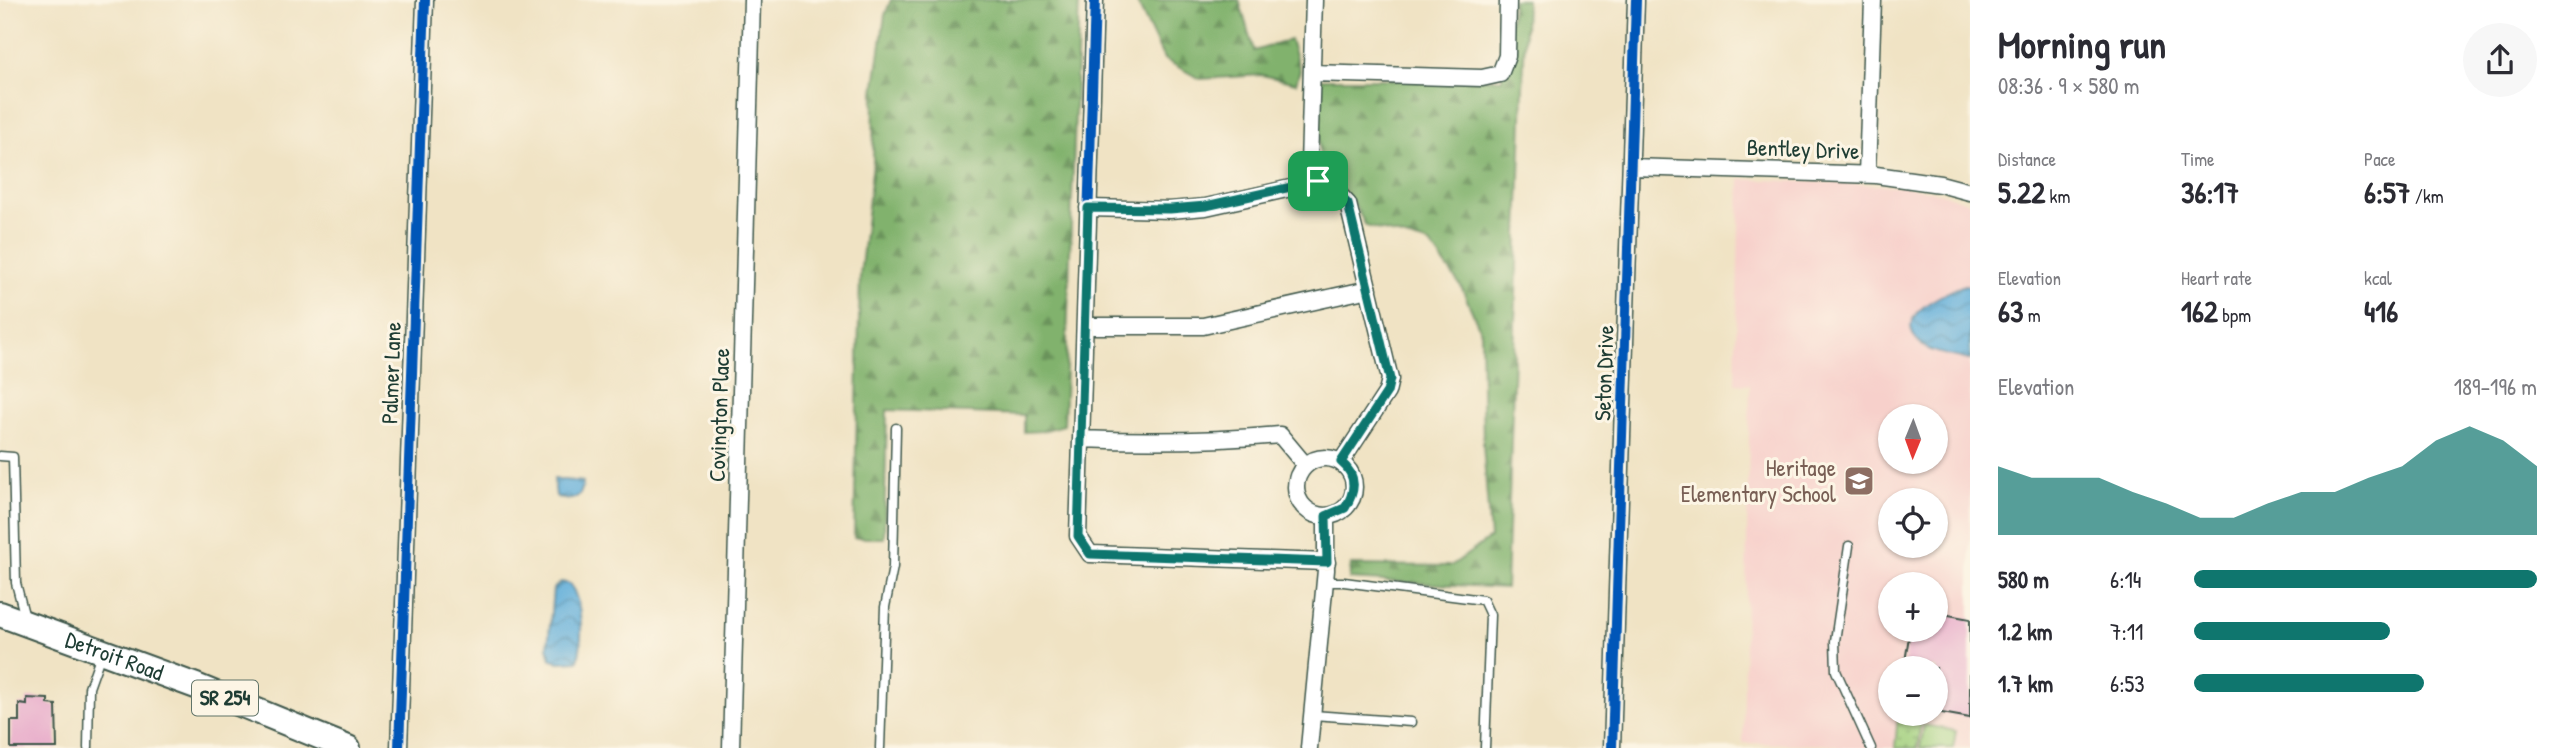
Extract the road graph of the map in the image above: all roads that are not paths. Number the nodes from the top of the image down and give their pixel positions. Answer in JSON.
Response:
{"nodes":[{"id":1,"x":425,"y":0,"type":"edge"},
{"id":2,"x":752,"y":0,"type":"edge"},
{"id":3,"x":1095,"y":0,"type":"edge"},
{"id":4,"x":1314,"y":0,"type":"edge"},
{"id":5,"x":1508,"y":0,"type":"edge"},
{"id":6,"x":1636,"y":0,"type":"edge"},
{"id":7,"x":1873,"y":0,"type":"edge"},
{"id":8,"x":1312,"y":73,"type":"junction"},
{"id":9,"x":1632,"y":167,"type":"junction"},
{"id":10,"x":1867,"y":174,"type":"junction"},
{"id":11,"x":1318,"y":181,"type":"junction"},
{"id":12,"x":1970,"y":192,"type":"edge"},
{"id":13,"x":1088,"y":208,"type":"junction"},
{"id":14,"x":1368,"y":289,"type":"junction"},
{"id":15,"x":1085,"y":327,"type":"junction"},
{"id":16,"x":896,"y":428,"type":"dead end"},
{"id":17,"x":1081,"y":439,"type":"junction"},
{"id":18,"x":0,"y":456,"type":"edge"},
{"id":19,"x":1341,"y":462,"type":"junction"},
{"id":20,"x":1306,"y":465,"type":"junction"},
{"id":21,"x":1326,"y":516,"type":"junction"},
{"id":22,"x":1849,"y":547,"type":"dead end"},
{"id":23,"x":1327,"y":562,"type":"junction"},
{"id":24,"x":1325,"y":582,"type":"junction"},
{"id":25,"x":0,"y":614,"type":"edge"},
{"id":26,"x":27,"y":624,"type":"junction"},
{"id":27,"x":102,"y":651,"type":"junction"},
{"id":28,"x":1313,"y":715,"type":"junction"},
{"id":29,"x":1411,"y":722,"type":"dead end"},
{"id":30,"x":88,"y":748,"type":"edge"},
{"id":31,"x":348,"y":748,"type":"edge"},
{"id":32,"x":399,"y":748,"type":"edge"},
{"id":33,"x":732,"y":748,"type":"edge"},
{"id":34,"x":880,"y":748,"type":"edge"},
{"id":35,"x":1309,"y":748,"type":"edge"},
{"id":36,"x":1485,"y":748,"type":"edge"},
{"id":37,"x":1612,"y":748,"type":"edge"},
{"id":38,"x":1871,"y":748,"type":"edge"}],
"edges":[{"from":1,"to":32,"type":"street","name":"Palmer Lane"},
{"from":2,"to":33,"type":"street","name":"Covington Place"},
{"from":3,"to":13,"type":"street"},
{"from":4,"to":8,"type":"street"},
{"from":5,"to":8,"type":"street"},
{"from":6,"to":9,"type":"street","name":"Seton Drive"},
{"from":7,"to":10,"type":"street"},
{"from":8,"to":11,"type":"street"},
{"from":9,"to":10,"type":"street","name":"Bentley Drive"},
{"from":9,"to":37,"type":"street","name":"Seton Drive"},
{"from":10,"to":12,"type":"street","name":"Bentley Drive"},
{"from":11,"to":13,"type":"street"},
{"from":11,"to":14,"type":"street"},
{"from":13,"to":15,"type":"street"},
{"from":14,"to":15,"type":"street"},
{"from":14,"to":19,"type":"street"},
{"from":15,"to":17,"type":"street"},
{"from":16,"to":34,"type":"lane"},
{"from":17,"to":20,"type":"street"},
{"from":17,"to":23,"type":"street"},
{"from":18,"to":26,"type":"lane"},
{"from":19,"to":20,"type":"street"},
{"from":19,"to":21,"type":"street"},
{"from":20,"to":21,"type":"street"},
{"from":21,"to":23,"type":"street"},
{"from":22,"to":38,"type":"lane"},
{"from":23,"to":24,"type":"street"},
{"from":24,"to":28,"type":"street"},
{"from":24,"to":36,"type":"lane"},
{"from":25,"to":26,"type":"main road","name":"Detroit Road","number":"SR 254"},
{"from":26,"to":27,"type":"main road","name":"Detroit Road","number":"SR 254"},
{"from":27,"to":30,"type":"lane"},
{"from":27,"to":31,"type":"main road","name":"Detroit Road","number":"SR 254"},
{"from":28,"to":29,"type":"lane"},
{"from":28,"to":35,"type":"street"}]}
